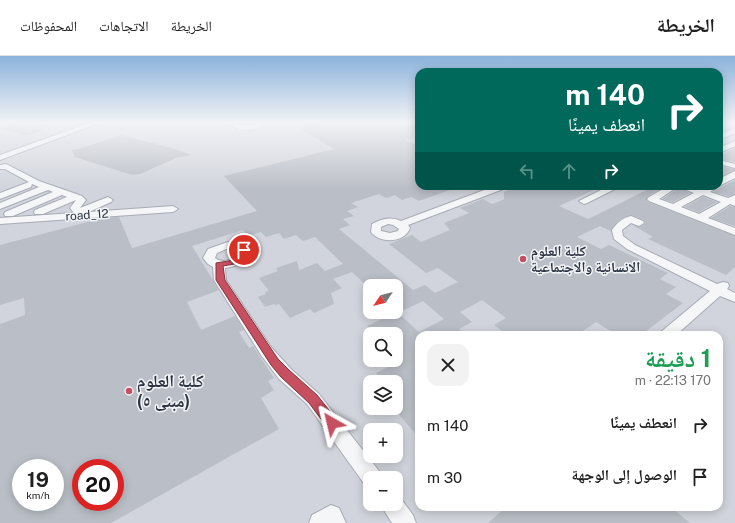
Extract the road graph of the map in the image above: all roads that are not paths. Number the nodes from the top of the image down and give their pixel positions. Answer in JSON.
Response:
{"nodes":[{"id":1,"x":36,"y":145,"type":"edge"},
{"id":2,"x":723,"y":156,"type":"edge"},
{"id":3,"x":0,"y":158,"type":"edge"},
{"id":4,"x":735,"y":160,"type":"edge"},
{"id":5,"x":723,"y":163,"type":"edge"},
{"id":6,"x":735,"y":166,"type":"edge"},
{"id":7,"x":0,"y":167,"type":"edge"},
{"id":8,"x":723,"y":176,"type":"edge"},
{"id":9,"x":27,"y":177,"type":"junction"},
{"id":10,"x":733,"y":177,"type":"edge"},
{"id":11,"x":723,"y":181,"type":"edge"},
{"id":12,"x":36,"y":183,"type":"junction"},
{"id":13,"x":0,"y":187,"type":"edge"},
{"id":14,"x":48,"y":187,"type":"junction"},
{"id":15,"x":492,"y":190,"type":"edge"},
{"id":16,"x":607,"y":190,"type":"edge"},
{"id":17,"x":667,"y":190,"type":"edge"},
{"id":18,"x":696,"y":190,"type":"edge"},
{"id":19,"x":706,"y":190,"type":"edge"},
{"id":20,"x":61,"y":192,"type":"junction"},
{"id":21,"x":702,"y":192,"type":"junction"},
{"id":22,"x":0,"y":196,"type":"edge"},
{"id":23,"x":75,"y":197,"type":"junction"},
{"id":24,"x":108,"y":200,"type":"dead end"},
{"id":25,"x":733,"y":201,"type":"edge"},
{"id":26,"x":584,"y":202,"type":"dead end"},
{"id":27,"x":0,"y":206,"type":"edge"},
{"id":28,"x":672,"y":208,"type":"junction"},
{"id":29,"x":173,"y":209,"type":"dead end"},
{"id":30,"x":38,"y":212,"type":"dead end"},
{"id":31,"x":9,"y":214,"type":"dead end"},
{"id":32,"x":700,"y":218,"type":"junction"},
{"id":33,"x":0,"y":221,"type":"edge"},
{"id":34,"x":635,"y":221,"type":"dead end"},
{"id":35,"x":402,"y":224,"type":"dead end"},
{"id":36,"x":732,"y":228,"type":"edge"},
{"id":37,"x":219,"y":265,"type":"dead end"},
{"id":38,"x":726,"y":289,"type":"edge"},
{"id":39,"x":735,"y":298,"type":"edge"},
{"id":40,"x":672,"y":331,"type":"edge"},
{"id":41,"x":367,"y":471,"type":"edge"},
{"id":42,"x":396,"y":511,"type":"edge"},
{"id":43,"x":320,"y":523,"type":"edge"},
{"id":44,"x":335,"y":523,"type":"edge"},
{"id":45,"x":405,"y":523,"type":"edge"}],
"edges":[{"from":1,"to":3,"type":"street"},
{"from":2,"to":4,"type":"street"},
{"from":5,"to":6,"type":"street"},
{"from":7,"to":9,"type":"street"},
{"from":8,"to":10,"type":"street"},
{"from":9,"to":12,"type":"street"},
{"from":9,"to":13,"type":"street"},
{"from":10,"to":11,"type":"street"},
{"from":12,"to":14,"type":"street"},
{"from":12,"to":22,"type":"street"},
{"from":14,"to":20,"type":"street"},
{"from":14,"to":27,"type":"street"},
{"from":15,"to":35,"type":"street"},
{"from":16,"to":26,"type":"street"},
{"from":17,"to":28,"type":"street"},
{"from":18,"to":21,"type":"street"},
{"from":19,"to":21,"type":"street"},
{"from":20,"to":23,"type":"street"},
{"from":20,"to":31,"type":"street"},
{"from":21,"to":25,"type":"street"},
{"from":21,"to":28,"type":"street"},
{"from":23,"to":24,"type":"street"},
{"from":23,"to":30,"type":"street"},
{"from":25,"to":32,"type":"street"},
{"from":28,"to":32,"type":"street"},
{"from":29,"to":33,"type":"street","name":"road_12"},
{"from":32,"to":36,"type":"street"},
{"from":34,"to":38,"type":"street"},
{"from":37,"to":41,"type":"street"},
{"from":38,"to":39,"type":"street"},
{"from":38,"to":40,"type":"street"},
{"from":42,"to":45,"type":"street"},
{"from":43,"to":44,"type":"street"}]}
